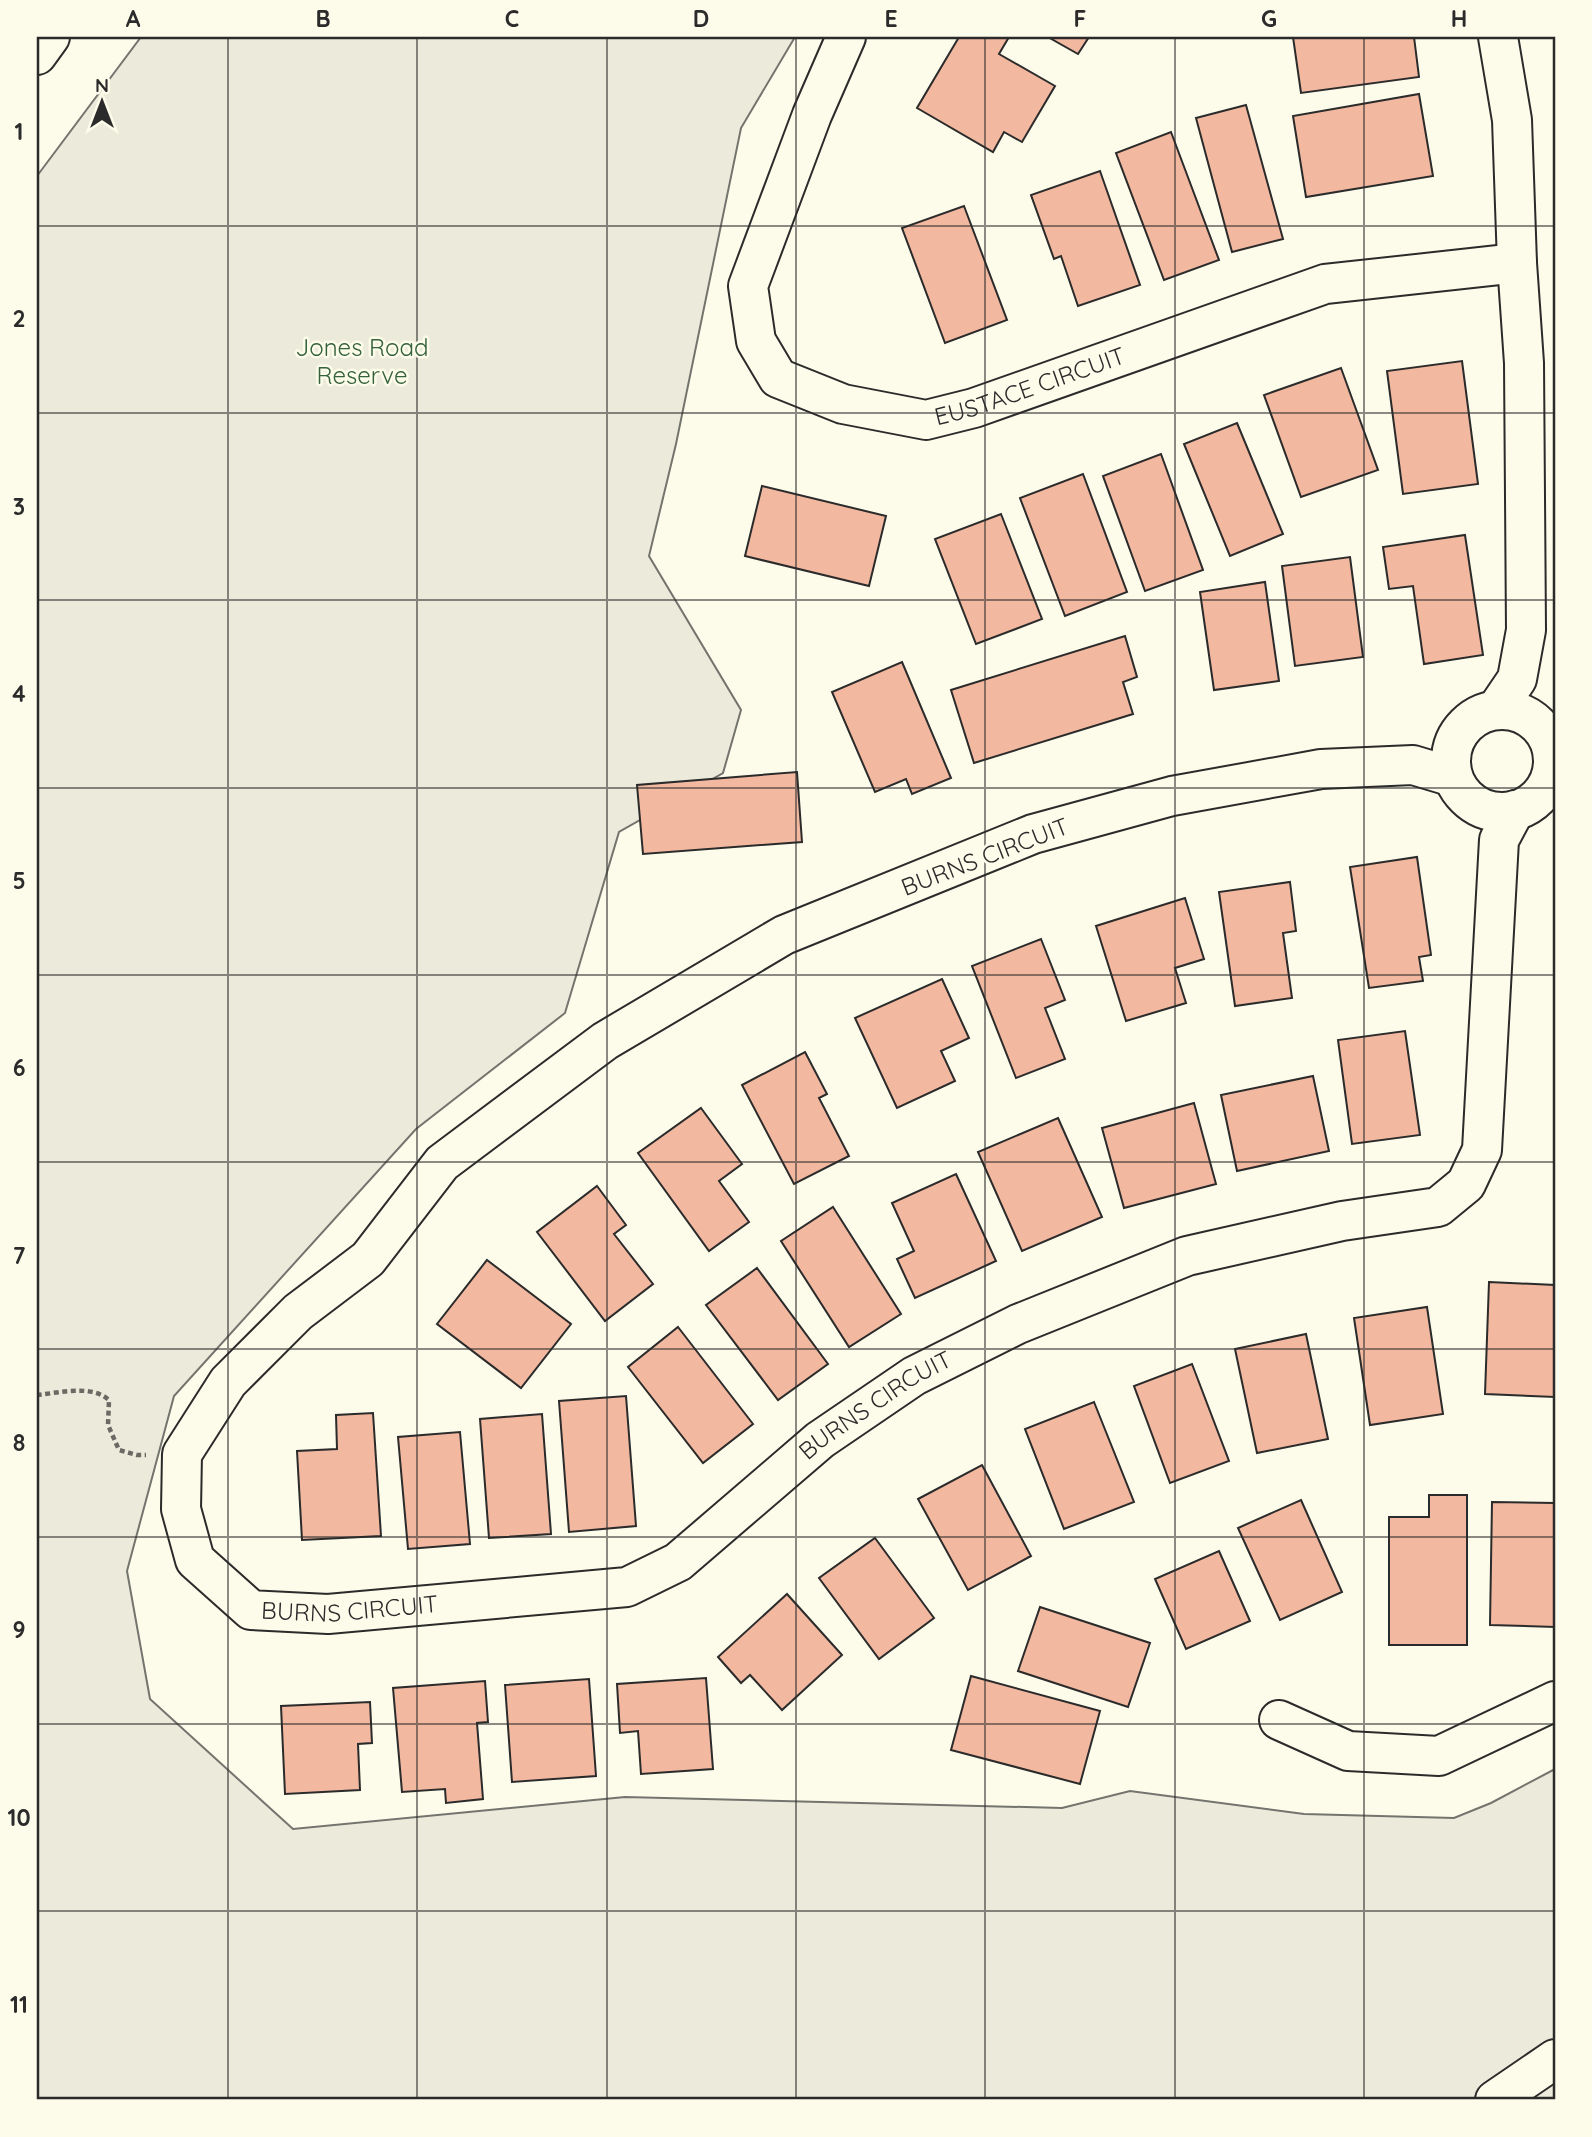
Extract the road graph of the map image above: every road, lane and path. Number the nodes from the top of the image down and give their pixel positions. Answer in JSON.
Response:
{"nodes":[{"id":1,"x":50,"y":37,"type":"edge"},
{"id":2,"x":846,"y":37,"type":"edge"},
{"id":3,"x":1498,"y":37,"type":"edge"},
{"id":4,"x":37,"y":55,"type":"edge"},
{"id":5,"x":1517,"y":263,"type":"junction"},
{"id":6,"x":1513,"y":701,"type":"junction"},
{"id":7,"x":1453,"y":762,"type":"junction"},
{"id":8,"x":1553,"y":766,"type":"edge"},
{"id":9,"x":1499,"y":820,"type":"junction"},
{"id":10,"x":37,"y":1395,"type":"edge"},
{"id":11,"x":182,"y":1454,"type":"junction"},
{"id":12,"x":1555,"y":1700,"type":"edge"},
{"id":13,"x":1279,"y":1720,"type":"dead end"},
{"id":14,"x":1555,"y":2059,"type":"edge"},
{"id":15,"x":1495,"y":2100,"type":"edge"}],
"edges":[{"from":1,"to":4,"type":"street"},
{"from":2,"to":5,"type":"street","name":"EUSTACE CIRCUIT"},
{"from":3,"to":5,"type":"street"},
{"from":5,"to":6,"type":"street"},
{"from":6,"to":7,"type":"street"},
{"from":6,"to":8,"type":"street"},
{"from":7,"to":9,"type":"street"},
{"from":7,"to":11,"type":"street","name":"BURNS CIRCUIT"},
{"from":8,"to":9,"type":"street"},
{"from":9,"to":11,"type":"street","name":"BURNS CIRCUIT"},
{"from":10,"to":11,"type":"path"},
{"from":12,"to":13,"type":"street"},
{"from":14,"to":15,"type":"street"}]}
